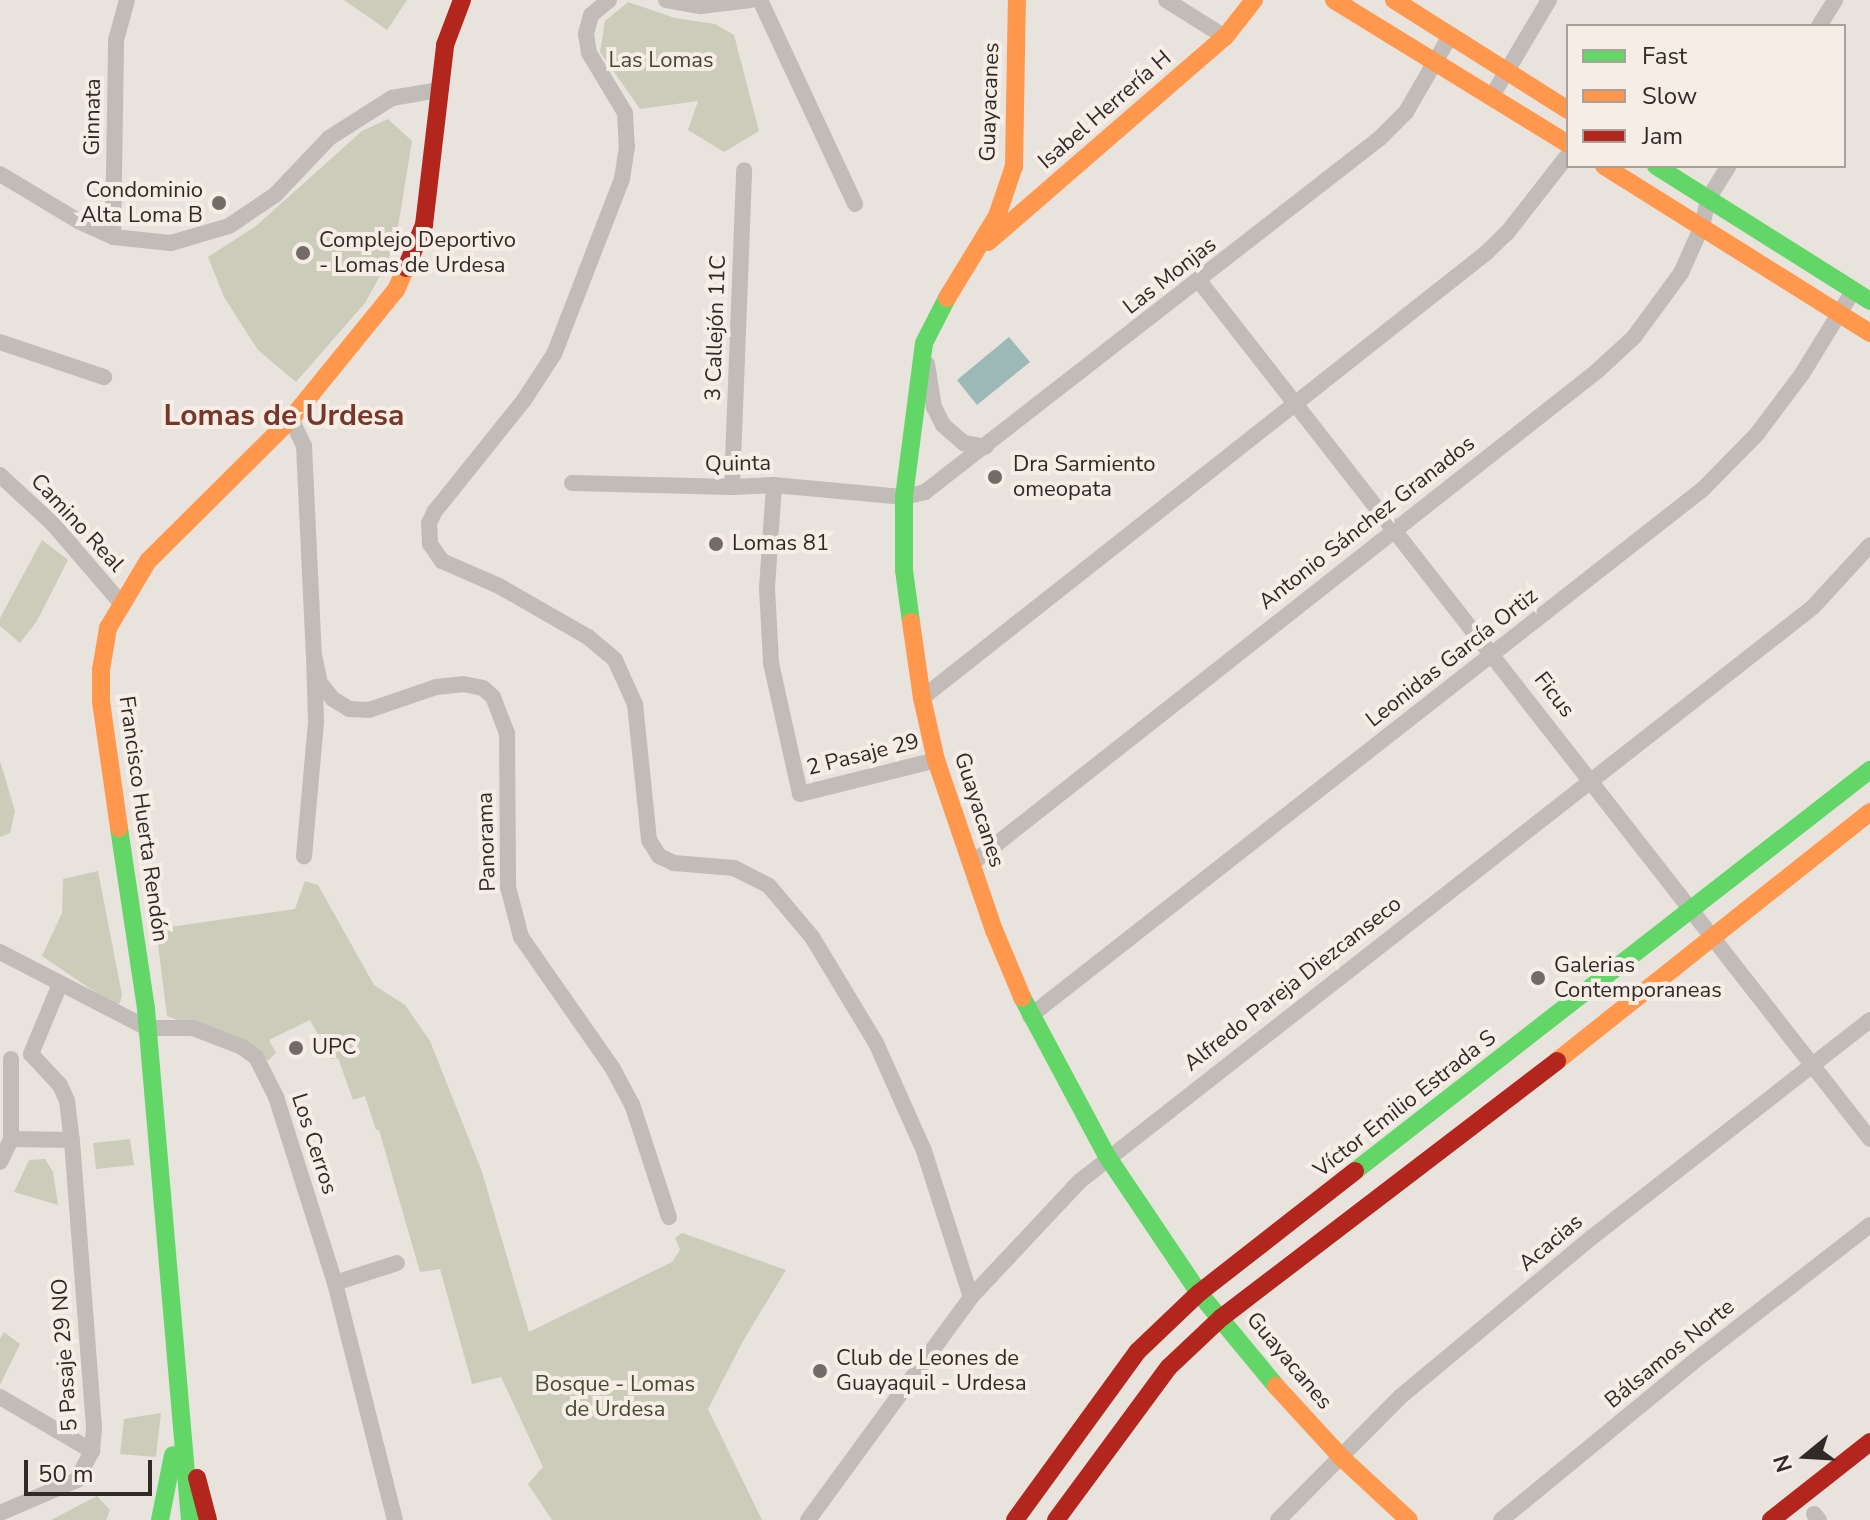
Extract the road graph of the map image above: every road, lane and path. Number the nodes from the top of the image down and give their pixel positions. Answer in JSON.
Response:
{"nodes":[{"id":1,"x":127,"y":0,"type":"edge"},
{"id":2,"x":462,"y":0,"type":"edge"},
{"id":3,"x":609,"y":0,"type":"edge"},
{"id":4,"x":666,"y":0,"type":"edge"},
{"id":5,"x":751,"y":0,"type":"edge"},
{"id":6,"x":760,"y":0,"type":"edge"},
{"id":7,"x":1017,"y":0,"type":"edge"},
{"id":8,"x":1166,"y":0,"type":"edge"},
{"id":9,"x":1254,"y":0,"type":"edge"},
{"id":10,"x":1334,"y":0,"type":"edge"},
{"id":11,"x":1394,"y":0,"type":"edge"},
{"id":12,"x":1549,"y":0,"type":"edge"},
{"id":13,"x":1835,"y":0,"type":"edge"},
{"id":14,"x":1820,"y":24,"type":"edge"},
{"id":15,"x":1450,"y":36,"type":"junction"},
{"id":16,"x":1225,"y":37,"type":"junction"},
{"id":17,"x":1436,"y":60,"type":"junction"},
{"id":18,"x":1507,"y":72,"type":"junction"},
{"id":19,"x":439,"y":90,"type":"junction"},
{"id":20,"x":1492,"y":96,"type":"junction"},
{"id":21,"x":1566,"y":109,"type":"edge"},
{"id":22,"x":1566,"y":143,"type":"edge"},
{"id":23,"x":1566,"y":158,"type":"edge"},
{"id":24,"x":1014,"y":166,"type":"junction"},
{"id":25,"x":1607,"y":168,"type":"edge"},
{"id":26,"x":1659,"y":168,"type":"edge"},
{"id":27,"x":1728,"y":168,"type":"edge"},
{"id":28,"x":744,"y":170,"type":"dead end"},
{"id":29,"x":0,"y":174,"type":"edge"},
{"id":30,"x":1067,"y":174,"type":"junction"},
{"id":31,"x":1708,"y":199,"type":"junction"},
{"id":32,"x":855,"y":204,"type":"dead end"},
{"id":33,"x":1702,"y":226,"type":"junction"},
{"id":34,"x":113,"y":237,"type":"junction"},
{"id":35,"x":980,"y":249,"type":"junction"},
{"id":36,"x":1200,"y":282,"type":"junction"},
{"id":37,"x":1853,"y":291,"type":"junction"},
{"id":38,"x":1870,"y":301,"type":"edge"},
{"id":39,"x":1840,"y":313,"type":"junction"},
{"id":40,"x":1870,"y":333,"type":"edge"},
{"id":41,"x":0,"y":342,"type":"edge"},
{"id":42,"x":924,"y":343,"type":"junction"},
{"id":43,"x":104,"y":377,"type":"dead end"},
{"id":44,"x":1298,"y":404,"type":"junction"},
{"id":45,"x":291,"y":419,"type":"junction"},
{"id":46,"x":986,"y":447,"type":"junction"},
{"id":47,"x":0,"y":475,"type":"edge"},
{"id":48,"x":572,"y":483,"type":"dead end"},
{"id":49,"x":774,"y":485,"type":"junction"},
{"id":50,"x":732,"y":487,"type":"junction"},
{"id":51,"x":904,"y":497,"type":"junction"},
{"id":52,"x":1396,"y":529,"type":"junction"},
{"id":53,"x":1870,"y":545,"type":"edge"},
{"id":54,"x":121,"y":603,"type":"junction"},
{"id":55,"x":1494,"y":654,"type":"junction"},
{"id":56,"x":314,"y":655,"type":"junction"},
{"id":57,"x":922,"y":698,"type":"junction"},
{"id":58,"x":936,"y":760,"type":"junction"},
{"id":59,"x":1870,"y":770,"type":"edge"},
{"id":60,"x":1591,"y":779,"type":"junction"},
{"id":61,"x":1870,"y":812,"type":"edge"},
{"id":62,"x":304,"y":856,"type":"dead end"},
{"id":63,"x":971,"y":864,"type":"junction"},
{"id":64,"x":1690,"y":912,"type":"junction"},
{"id":65,"x":1711,"y":937,"type":"junction"},
{"id":66,"x":0,"y":952,"type":"edge"},
{"id":67,"x":60,"y":984,"type":"junction"},
{"id":68,"x":1030,"y":1016,"type":"junction"},
{"id":69,"x":1870,"y":1020,"type":"edge"},
{"id":70,"x":147,"y":1028,"type":"junction"},
{"id":71,"x":31,"y":1054,"type":"junction"},
{"id":72,"x":6,"y":1056,"type":"edge"},
{"id":73,"x":1813,"y":1064,"type":"junction"},
{"id":74,"x":1476,"y":1081,"type":"junction"},
{"id":75,"x":1496,"y":1110,"type":"junction"},
{"id":76,"x":11,"y":1139,"type":"junction"},
{"id":77,"x":1870,"y":1139,"type":"edge"},
{"id":78,"x":72,"y":1140,"type":"junction"},
{"id":79,"x":1107,"y":1156,"type":"junction"},
{"id":80,"x":0,"y":1162,"type":"edge"},
{"id":81,"x":669,"y":1217,"type":"dead end"},
{"id":82,"x":1870,"y":1225,"type":"edge"},
{"id":83,"x":397,"y":1263,"type":"dead end"},
{"id":84,"x":335,"y":1283,"type":"junction"},
{"id":85,"x":1199,"y":1293,"type":"junction"},
{"id":86,"x":971,"y":1297,"type":"junction"},
{"id":87,"x":1221,"y":1318,"type":"junction"},
{"id":88,"x":0,"y":1397,"type":"edge"},
{"id":89,"x":182,"y":1426,"type":"junction"},
{"id":90,"x":1870,"y":1442,"type":"edge"},
{"id":91,"x":92,"y":1451,"type":"junction"},
{"id":92,"x":1342,"y":1458,"type":"junction"},
{"id":93,"x":1042,"y":1483,"type":"junction"},
{"id":94,"x":0,"y":1513,"type":"edge"},
{"id":95,"x":1058,"y":1518,"type":"edge"},
{"id":96,"x":160,"y":1520,"type":"edge"},
{"id":97,"x":190,"y":1520,"type":"edge"},
{"id":98,"x":208,"y":1520,"type":"edge"},
{"id":99,"x":395,"y":1520,"type":"edge"},
{"id":100,"x":808,"y":1520,"type":"edge"},
{"id":101,"x":1015,"y":1520,"type":"edge"},
{"id":102,"x":1278,"y":1520,"type":"edge"},
{"id":103,"x":1409,"y":1520,"type":"edge"},
{"id":104,"x":1501,"y":1520,"type":"edge"},
{"id":105,"x":1771,"y":1520,"type":"edge"}],
"edges":[{"from":1,"to":34,"type":"street","name":"Ginnata"},
{"from":2,"to":19,"type":"street","name":"Francisco Huerta Rendón"},
{"from":3,"to":86,"type":"street"},
{"from":4,"to":5,"type":"street"},
{"from":6,"to":32,"type":"street"},
{"from":7,"to":24,"type":"street","name":"Guayacanes"},
{"from":8,"to":16,"type":"street"},
{"from":9,"to":16,"type":"street","name":"Isabel Herrería H"},
{"from":10,"to":17,"type":"street"},
{"from":11,"to":15,"type":"street"},
{"from":12,"to":18,"type":"street"},
{"from":13,"to":14,"type":"street"},
{"from":15,"to":17,"type":"street"},
{"from":15,"to":18,"type":"street"},
{"from":16,"to":30,"type":"street","name":"Isabel Herrería H"},
{"from":17,"to":20,"type":"street"},
{"from":17,"to":36,"type":"street","name":"Las Monjas"},
{"from":18,"to":20,"type":"street"},
{"from":18,"to":21,"type":"street"},
{"from":19,"to":34,"type":"street"},
{"from":19,"to":45,"type":"street","name":"Francisco Huerta Rendón"},
{"from":20,"to":22,"type":"street"},
{"from":23,"to":44,"type":"street"},
{"from":24,"to":30,"type":"street"},
{"from":24,"to":35,"type":"street","name":"Guayacanes"},
{"from":25,"to":33,"type":"street"},
{"from":26,"to":31,"type":"street"},
{"from":27,"to":31,"type":"street","name":"Antonio Sánchez Granados"},
{"from":28,"to":50,"type":"street","name":"3 Callejón 11C"},
{"from":29,"to":34,"type":"street"},
{"from":30,"to":35,"type":"street","name":"Isabel Herrería H"},
{"from":31,"to":33,"type":"street","name":"Antonio Sánchez Granados"},
{"from":31,"to":37,"type":"street"},
{"from":33,"to":39,"type":"street"},
{"from":33,"to":52,"type":"street","name":"Antonio Sánchez Granados"},
{"from":35,"to":42,"type":"street","name":"Guayacanes"},
{"from":36,"to":44,"type":"street","name":"Ficus"},
{"from":36,"to":46,"type":"street","name":"Las Monjas"},
{"from":37,"to":38,"type":"street"},
{"from":37,"to":39,"type":"street","name":"Leonidas García Ortiz"},
{"from":39,"to":40,"type":"street"},
{"from":39,"to":55,"type":"street","name":"Leonidas García Ortiz"},
{"from":41,"to":43,"type":"street"},
{"from":42,"to":46,"type":"street"},
{"from":42,"to":51,"type":"street","name":"Guayacanes"},
{"from":44,"to":52,"type":"street","name":"Ficus"},
{"from":44,"to":57,"type":"street"},
{"from":45,"to":54,"type":"street","name":"Francisco Huerta Rendón"},
{"from":45,"to":56,"type":"street","name":"Panorama"},
{"from":46,"to":51,"type":"street","name":"Las Monjas"},
{"from":47,"to":54,"type":"street","name":"Camino Real"},
{"from":48,"to":50,"type":"street","name":"Quinta"},
{"from":49,"to":50,"type":"street","name":"Quinta"},
{"from":49,"to":51,"type":"street","name":"Quinta"},
{"from":49,"to":58,"type":"street","name":"2 Pasaje 29"},
{"from":51,"to":57,"type":"street","name":"Guayacanes"},
{"from":52,"to":55,"type":"street","name":"Ficus"},
{"from":52,"to":63,"type":"street","name":"Antonio Sánchez Granados"},
{"from":53,"to":60,"type":"street","name":"Alfredo Pareja Diezcanseco"},
{"from":54,"to":70,"type":"street","name":"Francisco Huerta Rendón"},
{"from":55,"to":60,"type":"street","name":"Ficus"},
{"from":55,"to":68,"type":"street","name":"Leonidas García Ortiz"},
{"from":56,"to":62,"type":"street","name":"Panorama"},
{"from":56,"to":81,"type":"street","name":"Panorama"},
{"from":57,"to":58,"type":"street","name":"Guayacanes"},
{"from":58,"to":63,"type":"street","name":"Guayacanes"},
{"from":59,"to":64,"type":"street","name":"Víctor Emilio Estrada S"},
{"from":60,"to":64,"type":"street","name":"Ficus"},
{"from":60,"to":79,"type":"street","name":"Alfredo Pareja Diezcanseco"},
{"from":61,"to":65,"type":"street"},
{"from":63,"to":68,"type":"street","name":"Guayacanes"},
{"from":64,"to":65,"type":"street","name":"Ficus"},
{"from":64,"to":74,"type":"street","name":"Víctor Emilio Estrada S"},
{"from":65,"to":73,"type":"street","name":"Ficus"},
{"from":65,"to":75,"type":"street"},
{"from":66,"to":67,"type":"street","name":"Los Cerros"},
{"from":67,"to":70,"type":"street","name":"Los Cerros"},
{"from":67,"to":71,"type":"street"},
{"from":68,"to":79,"type":"street","name":"Guayacanes"},
{"from":69,"to":73,"type":"street","name":"Acacias"},
{"from":70,"to":84,"type":"street","name":"Los Cerros"},
{"from":70,"to":89,"type":"street","name":"Francisco Huerta Rendón"},
{"from":71,"to":72,"type":"street"},
{"from":71,"to":78,"type":"street","name":"5 Pasaje 29 NO"},
{"from":72,"to":76,"type":"street"},
{"from":73,"to":77,"type":"street","name":"Ficus"},
{"from":73,"to":92,"type":"street","name":"Acacias"},
{"from":74,"to":75,"type":"street"},
{"from":74,"to":85,"type":"street","name":"Víctor Emilio Estrada S"},
{"from":75,"to":87,"type":"street"},
{"from":76,"to":78,"type":"street"},
{"from":76,"to":80,"type":"street"},
{"from":78,"to":91,"type":"street","name":"5 Pasaje 29 NO"},
{"from":79,"to":85,"type":"street","name":"Guayacanes"},
{"from":79,"to":86,"type":"street","name":"Alfredo Pareja Diezcanseco"},
{"from":82,"to":104,"type":"street","name":"Bálsamos Norte"},
{"from":83,"to":84,"type":"street"},
{"from":84,"to":99,"type":"street","name":"Los Cerros"},
{"from":85,"to":87,"type":"street","name":"Guayacanes"},
{"from":85,"to":93,"type":"street","name":"Víctor Emilio Estrada S"},
{"from":86,"to":100,"type":"street","name":"Alfredo Pareja Diezcanseco"},
{"from":87,"to":92,"type":"street","name":"Guayacanes"},
{"from":87,"to":95,"type":"street"},
{"from":88,"to":91,"type":"street"},
{"from":89,"to":96,"type":"street"},
{"from":89,"to":97,"type":"street"},
{"from":89,"to":98,"type":"street"},
{"from":90,"to":105,"type":"street"},
{"from":91,"to":94,"type":"street","name":"5 Pasaje 29 NO"},
{"from":92,"to":102,"type":"street","name":"Acacias"},
{"from":92,"to":103,"type":"street","name":"Guayacanes"},
{"from":93,"to":95,"type":"street"},
{"from":93,"to":101,"type":"street","name":"Víctor Emilio Estrada S"}]}
